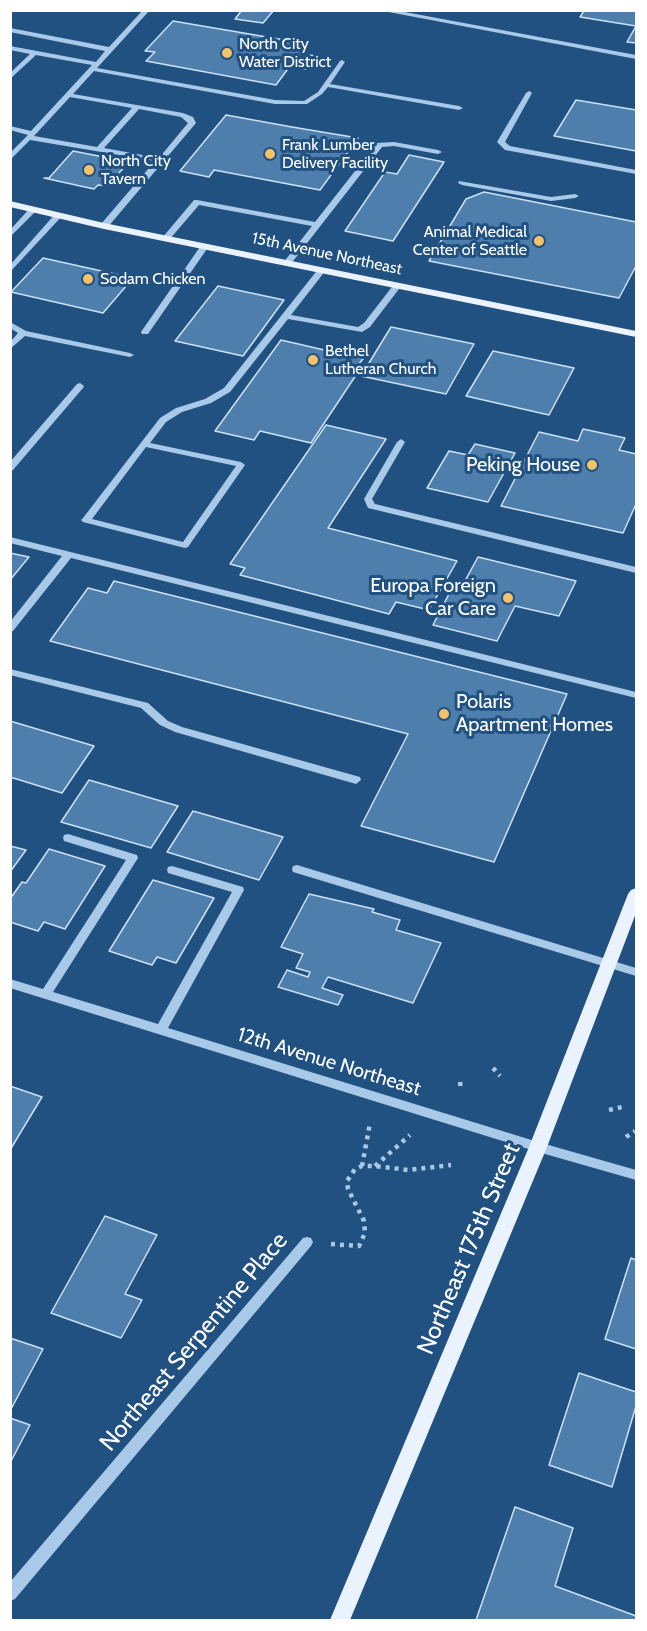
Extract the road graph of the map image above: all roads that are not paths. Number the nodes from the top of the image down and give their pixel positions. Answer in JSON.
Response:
{"nodes":[{"id":1,"x":147,"y":10,"type":"edge"},
{"id":2,"x":381,"y":10,"type":"edge"},
{"id":3,"x":424,"y":10,"type":"edge"},
{"id":4,"x":431,"y":21,"type":"junction"},
{"id":5,"x":10,"y":30,"type":"edge"},
{"id":6,"x":10,"y":48,"type":"edge"},
{"id":7,"x":111,"y":50,"type":"junction"},
{"id":8,"x":35,"y":52,"type":"junction"},
{"id":9,"x":636,"y":57,"type":"edge"},
{"id":10,"x":342,"y":62,"type":"dead end"},
{"id":11,"x":95,"y":67,"type":"junction"},
{"id":12,"x":10,"y":77,"type":"edge"},
{"id":13,"x":326,"y":85,"type":"junction"},
{"id":14,"x":529,"y":93,"type":"dead end"},
{"id":15,"x":69,"y":95,"type":"junction"},
{"id":16,"x":137,"y":107,"type":"junction"},
{"id":17,"x":459,"y":108,"type":"dead end"},
{"id":18,"x":10,"y":128,"type":"edge"},
{"id":19,"x":32,"y":136,"type":"junction"},
{"id":20,"x":99,"y":149,"type":"junction"},
{"id":21,"x":438,"y":152,"type":"dead end"},
{"id":22,"x":10,"y":158,"type":"edge"},
{"id":23,"x":160,"y":160,"type":"junction"},
{"id":24,"x":636,"y":172,"type":"edge"},
{"id":25,"x":462,"y":183,"type":"dead end"},
{"id":26,"x":574,"y":196,"type":"dead end"},
{"id":27,"x":10,"y":204,"type":"edge"},
{"id":28,"x":34,"y":209,"type":"junction"},
{"id":29,"x":59,"y":214,"type":"junction"},
{"id":30,"x":317,"y":225,"type":"junction"},
{"id":31,"x":104,"y":226,"type":"junction"},
{"id":32,"x":10,"y":235,"type":"edge"},
{"id":33,"x":166,"y":238,"type":"junction"},
{"id":34,"x":205,"y":246,"type":"junction"},
{"id":35,"x":287,"y":263,"type":"junction"},
{"id":36,"x":12,"y":265,"type":"edge"},
{"id":37,"x":322,"y":270,"type":"junction"},
{"id":38,"x":398,"y":285,"type":"junction"},
{"id":39,"x":286,"y":316,"type":"junction"},
{"id":40,"x":10,"y":324,"type":"edge"},
{"id":41,"x":145,"y":332,"type":"dead end"},
{"id":42,"x":23,"y":333,"type":"junction"},
{"id":43,"x":636,"y":334,"type":"edge"},
{"id":44,"x":10,"y":347,"type":"edge"},
{"id":45,"x":130,"y":355,"type":"dead end"},
{"id":46,"x":80,"y":386,"type":"dead end"},
{"id":47,"x":401,"y":442,"type":"dead end"},
{"id":48,"x":144,"y":444,"type":"junction"},
{"id":49,"x":10,"y":468,"type":"edge"},
{"id":50,"x":10,"y":540,"type":"edge"},
{"id":51,"x":68,"y":555,"type":"junction"},
{"id":52,"x":636,"y":570,"type":"edge"},
{"id":53,"x":10,"y":628,"type":"edge"},
{"id":54,"x":10,"y":672,"type":"edge"},
{"id":55,"x":636,"y":695,"type":"edge"},
{"id":56,"x":356,"y":780,"type":"dead end"},
{"id":57,"x":68,"y":838,"type":"dead end"},
{"id":58,"x":297,"y":869,"type":"dead end"},
{"id":59,"x":172,"y":870,"type":"dead end"},
{"id":60,"x":636,"y":894,"type":"edge"},
{"id":61,"x":609,"y":964,"type":"junction"},
{"id":62,"x":636,"y":972,"type":"edge"},
{"id":63,"x":10,"y":983,"type":"edge"},
{"id":64,"x":46,"y":994,"type":"junction"},
{"id":65,"x":161,"y":1030,"type":"junction"},
{"id":66,"x":538,"y":1147,"type":"junction"},
{"id":67,"x":636,"y":1175,"type":"edge"},
{"id":68,"x":307,"y":1242,"type":"road end"},
{"id":69,"x":10,"y":1594,"type":"edge"},
{"id":70,"x":340,"y":1620,"type":"edge"}],
"edges":[{"from":1,"to":7,"type":"street"},
{"from":2,"to":4,"type":"street"},
{"from":3,"to":4,"type":"street"},
{"from":4,"to":9,"type":"street"},
{"from":5,"to":7,"type":"street"},
{"from":6,"to":8,"type":"street"},
{"from":7,"to":11,"type":"street"},
{"from":8,"to":11,"type":"street"},
{"from":8,"to":12,"type":"street"},
{"from":10,"to":13,"type":"street"},
{"from":11,"to":13,"type":"street"},
{"from":11,"to":15,"type":"street"},
{"from":13,"to":17,"type":"street"},
{"from":14,"to":24,"type":"street"},
{"from":15,"to":16,"type":"street"},
{"from":15,"to":19,"type":"street"},
{"from":16,"to":20,"type":"street"},
{"from":16,"to":23,"type":"street"},
{"from":18,"to":19,"type":"street"},
{"from":19,"to":20,"type":"street"},
{"from":19,"to":22,"type":"street"},
{"from":20,"to":23,"type":"street"},
{"from":21,"to":30,"type":"street"},
{"from":23,"to":31,"type":"street"},
{"from":25,"to":26,"type":"street"},
{"from":27,"to":28,"type":"main road","name":"15th Avenue Northeast"},
{"from":28,"to":29,"type":"main road","name":"15th Avenue Northeast"},
{"from":28,"to":32,"type":"street"},
{"from":29,"to":31,"type":"main road","name":"15th Avenue Northeast"},
{"from":29,"to":36,"type":"street"},
{"from":30,"to":33,"type":"street"},
{"from":30,"to":35,"type":"street"},
{"from":31,"to":33,"type":"main road","name":"15th Avenue Northeast"},
{"from":33,"to":34,"type":"main road","name":"15th Avenue Northeast"},
{"from":34,"to":35,"type":"main road","name":"15th Avenue Northeast"},
{"from":34,"to":41,"type":"street"},
{"from":35,"to":37,"type":"main road","name":"15th Avenue Northeast"},
{"from":37,"to":38,"type":"main road","name":"15th Avenue Northeast"},
{"from":37,"to":39,"type":"street"},
{"from":38,"to":39,"type":"street"},
{"from":38,"to":43,"type":"main road","name":"15th Avenue Northeast"},
{"from":39,"to":48,"type":"street"},
{"from":40,"to":42,"type":"street"},
{"from":42,"to":44,"type":"street"},
{"from":42,"to":45,"type":"street"},
{"from":46,"to":49,"type":"street"},
{"from":47,"to":52,"type":"street"},
{"from":48,"to":48,"type":"street"},
{"from":50,"to":51,"type":"street"},
{"from":51,"to":53,"type":"street"},
{"from":51,"to":55,"type":"street"},
{"from":54,"to":56,"type":"street"},
{"from":57,"to":64,"type":"street"},
{"from":58,"to":61,"type":"street"},
{"from":59,"to":65,"type":"street"},
{"from":60,"to":61,"type":"main road","name":"Northeast 175th Street"},
{"from":61,"to":62,"type":"street"},
{"from":61,"to":66,"type":"main road","name":"Northeast 175th Street"},
{"from":63,"to":64,"type":"street","name":"12th Avenue Northeast"},
{"from":64,"to":65,"type":"street","name":"12th Avenue Northeast"},
{"from":65,"to":66,"type":"street","name":"12th Avenue Northeast"},
{"from":66,"to":67,"type":"street","name":"12th Avenue Northeast"},
{"from":66,"to":70,"type":"main road","name":"Northeast 175th Street"},
{"from":68,"to":69,"type":"street","name":"Northeast Serpentine Place"}]}
